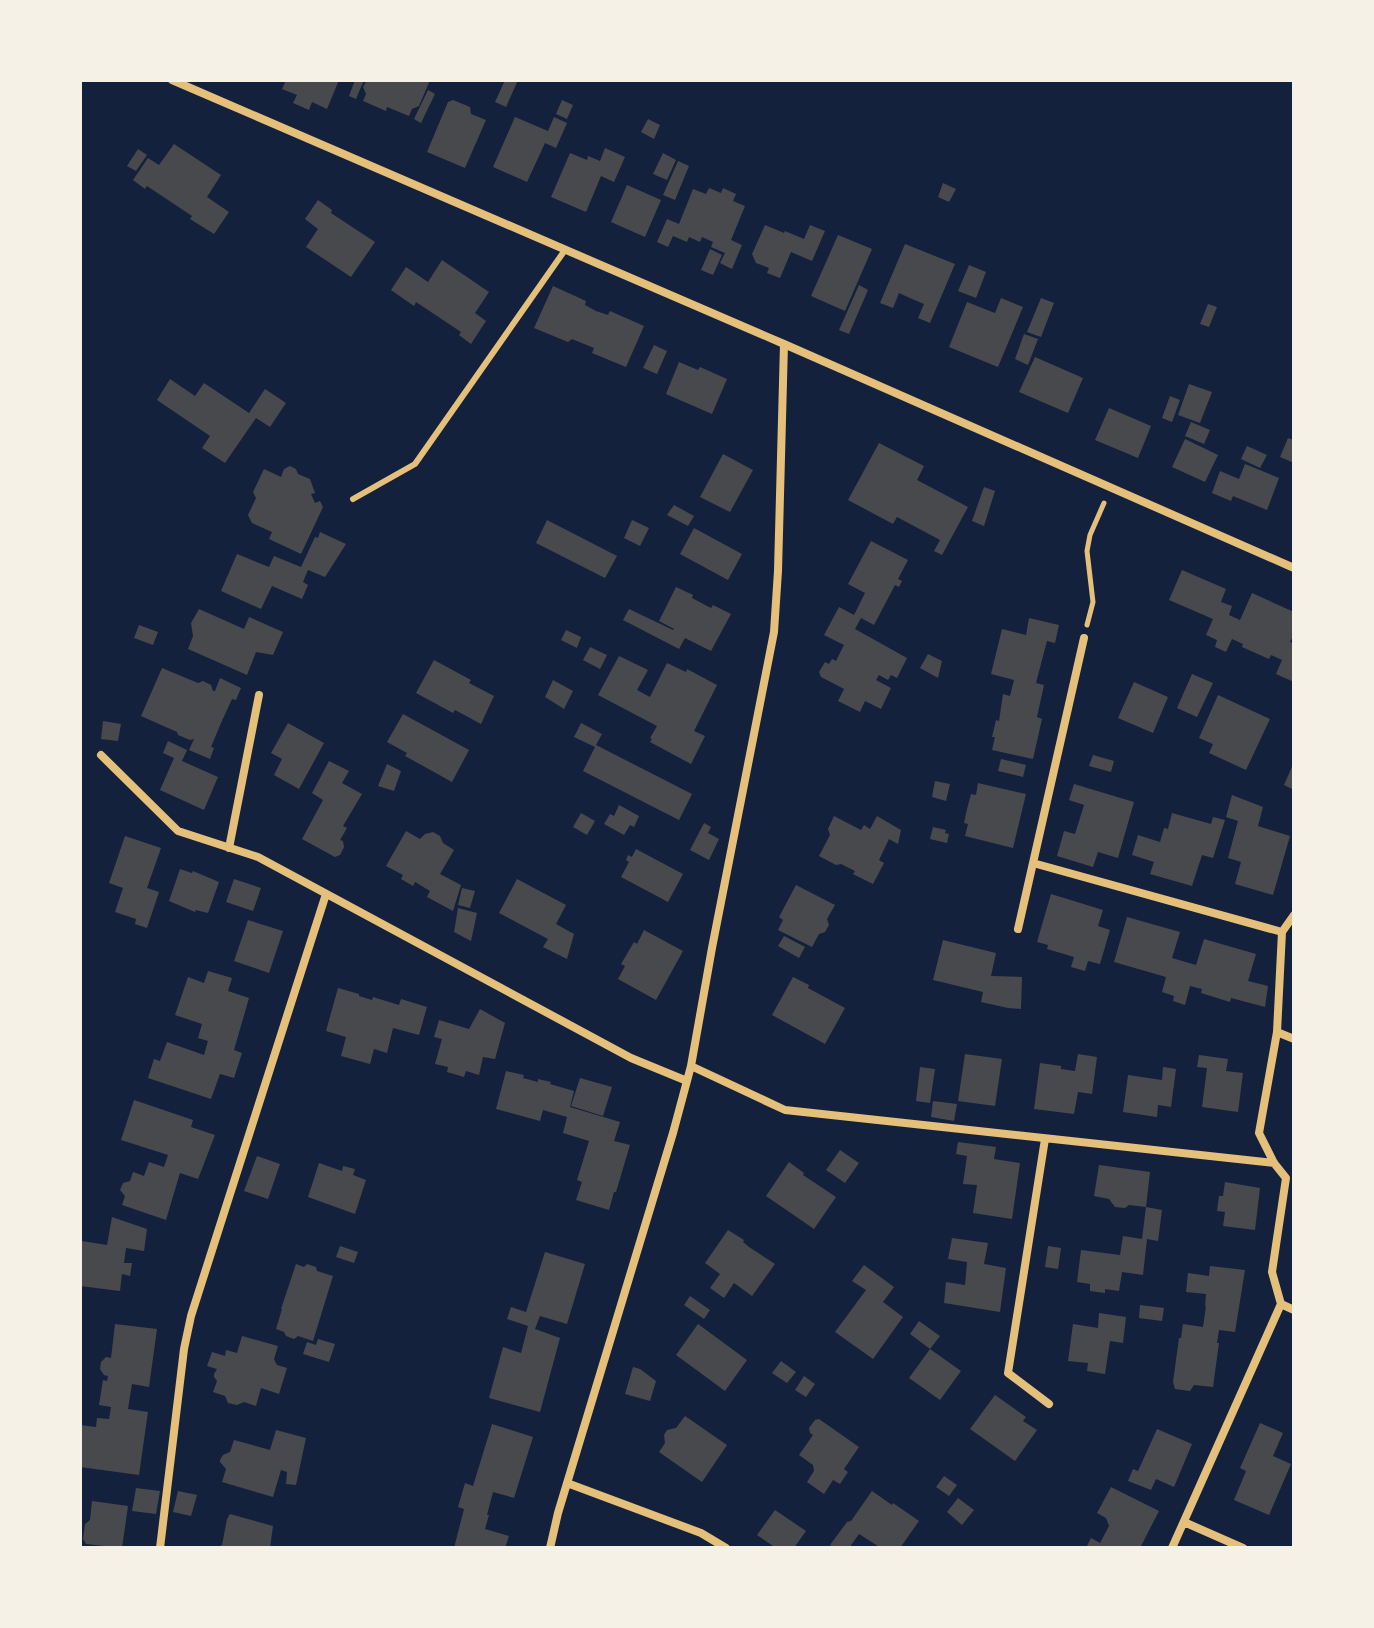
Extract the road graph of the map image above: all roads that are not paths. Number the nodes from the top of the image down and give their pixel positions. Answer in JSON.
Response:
{"nodes":[{"id":1,"x":172,"y":80,"type":"edge"},
{"id":2,"x":565,"y":250,"type":"junction"},
{"id":3,"x":784,"y":344,"type":"junction"},
{"id":4,"x":353,"y":499,"type":"dead end"},
{"id":5,"x":1294,"y":568,"type":"edge"},
{"id":6,"x":1084,"y":638,"type":"road end"},
{"id":7,"x":259,"y":695,"type":"dead end"},
{"id":8,"x":101,"y":755,"type":"dead end"},
{"id":9,"x":229,"y":848,"type":"junction"},
{"id":10,"x":1033,"y":863,"type":"junction"},
{"id":11,"x":326,"y":894,"type":"junction"},
{"id":12,"x":1294,"y":915,"type":"edge"},
{"id":13,"x":1018,"y":929,"type":"dead end"},
{"id":14,"x":1282,"y":932,"type":"junction"},
{"id":15,"x":1277,"y":1032,"type":"junction"},
{"id":16,"x":1294,"y":1039,"type":"edge"},
{"id":17,"x":691,"y":1066,"type":"junction"},
{"id":18,"x":687,"y":1081,"type":"junction"},
{"id":19,"x":1045,"y":1139,"type":"junction"},
{"id":20,"x":1274,"y":1163,"type":"junction"},
{"id":21,"x":1281,"y":1304,"type":"junction"},
{"id":22,"x":1294,"y":1310,"type":"edge"},
{"id":23,"x":1049,"y":1404,"type":"dead end"},
{"id":24,"x":567,"y":1483,"type":"junction"},
{"id":25,"x":1184,"y":1522,"type":"junction"},
{"id":26,"x":160,"y":1548,"type":"edge"},
{"id":27,"x":550,"y":1548,"type":"edge"},
{"id":28,"x":726,"y":1548,"type":"edge"},
{"id":29,"x":1172,"y":1548,"type":"edge"},
{"id":30,"x":1243,"y":1548,"type":"edge"}],
"edges":[{"from":1,"to":2,"type":"street"},
{"from":2,"to":3,"type":"street"},
{"from":2,"to":4,"type":"lane"},
{"from":3,"to":5,"type":"street"},
{"from":3,"to":17,"type":"street"},
{"from":6,"to":10,"type":"street"},
{"from":7,"to":9,"type":"street"},
{"from":8,"to":9,"type":"street"},
{"from":9,"to":11,"type":"street"},
{"from":10,"to":13,"type":"street"},
{"from":10,"to":14,"type":"street"},
{"from":11,"to":18,"type":"street"},
{"from":11,"to":26,"type":"street"},
{"from":12,"to":14,"type":"street"},
{"from":14,"to":15,"type":"street"},
{"from":15,"to":16,"type":"street"},
{"from":15,"to":20,"type":"street"},
{"from":17,"to":18,"type":"street"},
{"from":17,"to":19,"type":"street"},
{"from":18,"to":24,"type":"street"},
{"from":19,"to":20,"type":"street"},
{"from":19,"to":23,"type":"street"},
{"from":20,"to":21,"type":"street"},
{"from":21,"to":22,"type":"street"},
{"from":21,"to":25,"type":"street"},
{"from":24,"to":27,"type":"street"},
{"from":24,"to":28,"type":"street"},
{"from":25,"to":29,"type":"street"},
{"from":25,"to":30,"type":"street"}]}
